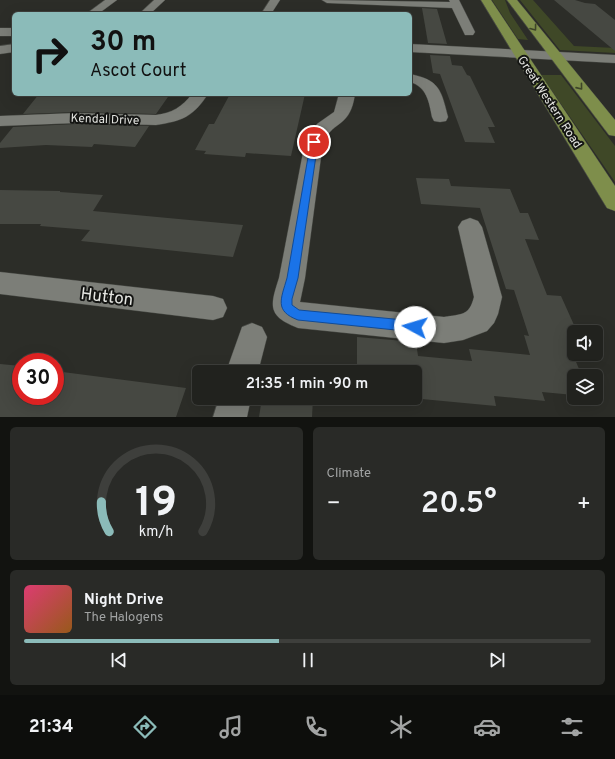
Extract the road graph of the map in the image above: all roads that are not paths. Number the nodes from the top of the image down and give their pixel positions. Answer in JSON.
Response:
{"nodes":[{"id":1,"x":112,"y":0,"type":"edge"},
{"id":2,"x":160,"y":0,"type":"edge"},
{"id":3,"x":275,"y":0,"type":"edge"},
{"id":4,"x":327,"y":0,"type":"edge"},
{"id":5,"x":486,"y":0,"type":"edge"},
{"id":6,"x":512,"y":0,"type":"edge"},
{"id":7,"x":455,"y":2,"type":"edge"},
{"id":8,"x":94,"y":12,"type":"edge"},
{"id":9,"x":146,"y":12,"type":"edge"},
{"id":10,"x":267,"y":12,"type":"edge"},
{"id":11,"x":0,"y":32,"type":"edge"},
{"id":12,"x":12,"y":32,"type":"edge"},
{"id":13,"x":469,"y":32,"type":"dead end"},
{"id":14,"x":12,"y":48,"type":"edge"},
{"id":15,"x":412,"y":48,"type":"edge"},
{"id":16,"x":0,"y":50,"type":"edge"},
{"id":17,"x":519,"y":54,"type":"junction"},
{"id":18,"x":555,"y":56,"type":"junction"},
{"id":19,"x":615,"y":59,"type":"edge"},
{"id":20,"x":412,"y":78,"type":"edge"},
{"id":21,"x":199,"y":96,"type":"edge"},
{"id":22,"x":347,"y":96,"type":"edge"},
{"id":23,"x":440,"y":117,"type":"dead end"},
{"id":24,"x":0,"y":121,"type":"edge"},
{"id":25,"x":615,"y":131,"type":"edge"},
{"id":26,"x":615,"y":203,"type":"edge"},
{"id":27,"x":470,"y":228,"type":"dead end"},
{"id":28,"x":0,"y":283,"type":"edge"},
{"id":29,"x":213,"y":308,"type":"dead end"},
{"id":30,"x":252,"y":337,"type":"dead end"},
{"id":31,"x":244,"y":365,"type":"edge"},
{"id":32,"x":234,"y":405,"type":"edge"},
{"id":33,"x":230,"y":417,"type":"edge"}],
"edges":[{"from":1,"to":8,"type":"street"},
{"from":2,"to":9,"type":"street"},
{"from":3,"to":10,"type":"street"},
{"from":4,"to":7,"type":"street"},
{"from":5,"to":17,"type":"main road","name":"Great Western Road"},
{"from":6,"to":18,"type":"main road","name":"Great Western Road","one_way":true},
{"from":7,"to":13,"type":"street"},
{"from":11,"to":12,"type":"street"},
{"from":14,"to":16,"type":"street"},
{"from":15,"to":17,"type":"street"},
{"from":17,"to":18,"type":"street"},
{"from":17,"to":26,"type":"main road","name":"Great Western Road"},
{"from":18,"to":19,"type":"street"},
{"from":18,"to":25,"type":"main road","name":"Great Western Road","one_way":true},
{"from":20,"to":23,"type":"street"},
{"from":21,"to":24,"type":"street","name":"Kendal Drive"},
{"from":22,"to":27,"type":"street"},
{"from":28,"to":29,"type":"street","name":"Hutton"},
{"from":30,"to":31,"type":"street"},
{"from":32,"to":33,"type":"street"}]}
